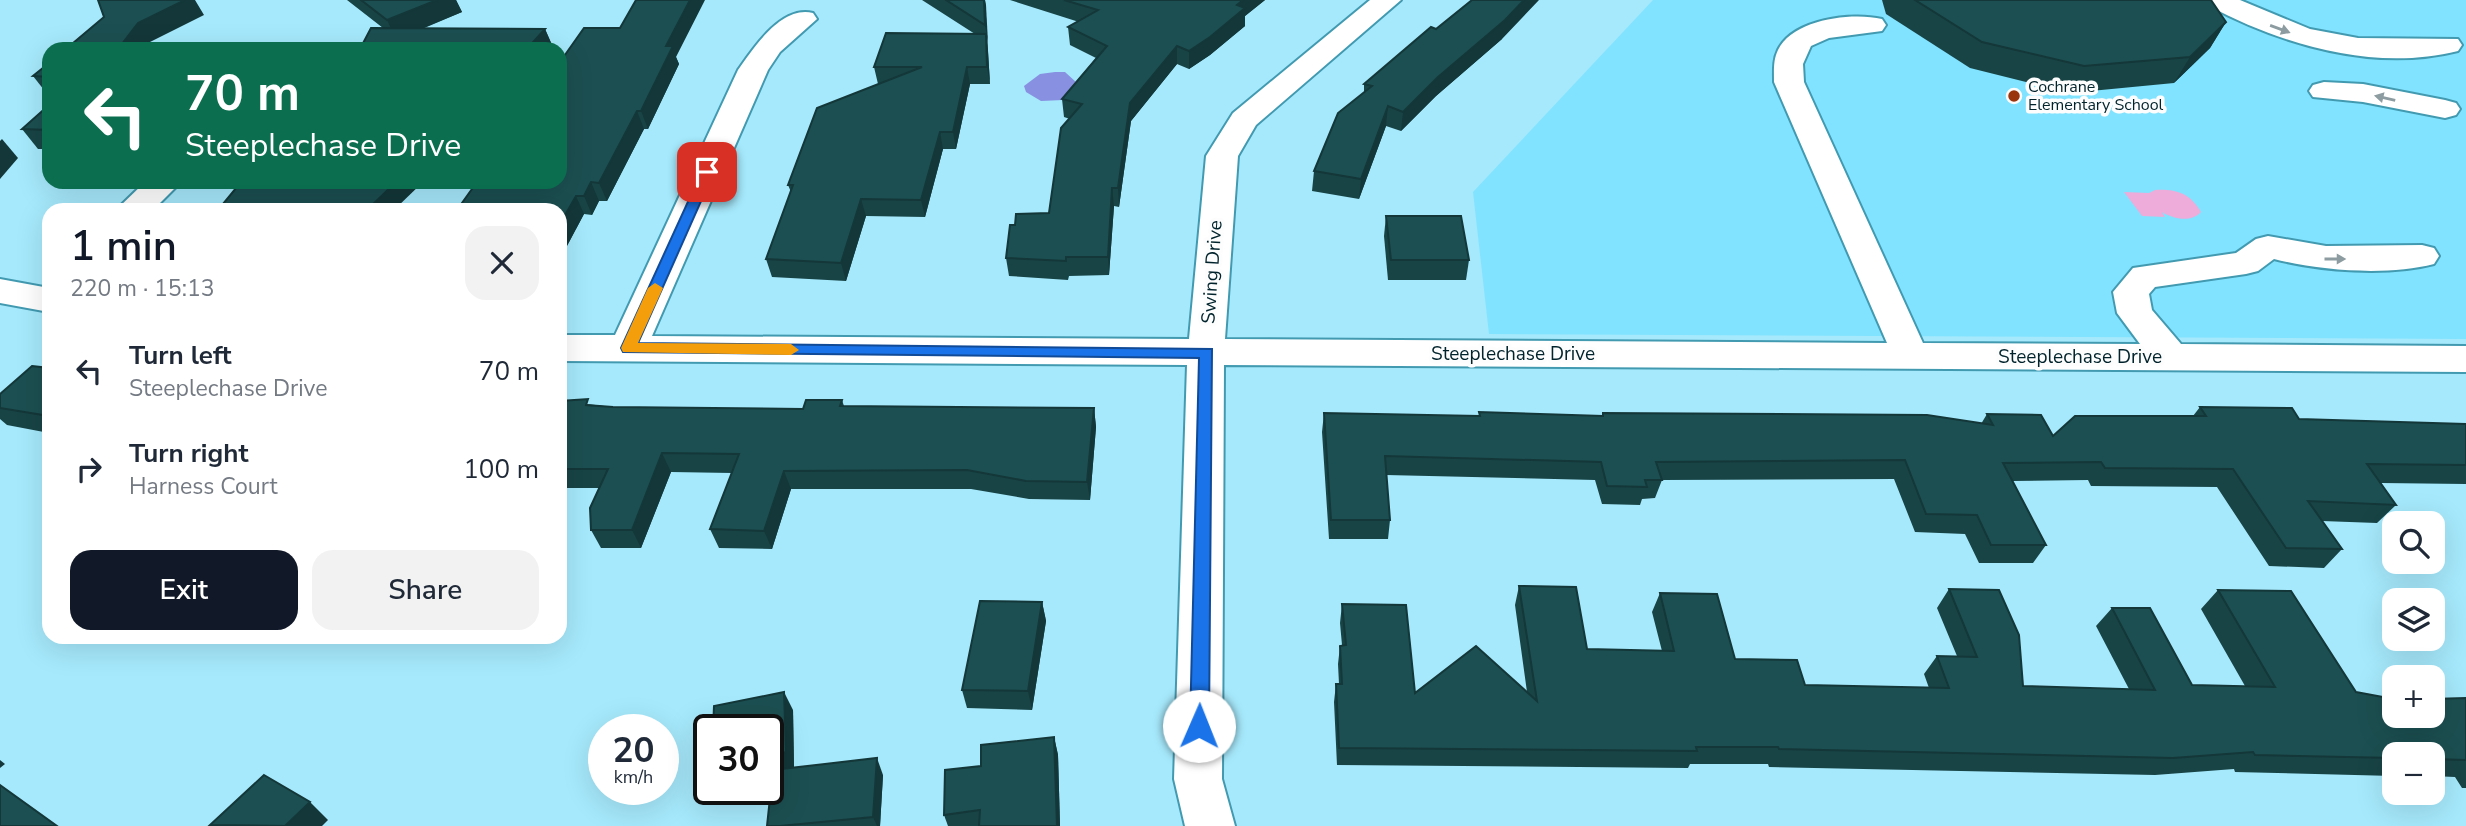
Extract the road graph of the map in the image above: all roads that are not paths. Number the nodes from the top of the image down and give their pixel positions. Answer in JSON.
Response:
{"nodes":[{"id":1,"x":1387,"y":0,"type":"edge"},
{"id":2,"x":2219,"y":0,"type":"edge"},
{"id":3,"x":803,"y":19,"type":"dead end"},
{"id":4,"x":1872,"y":24,"type":"dead end"},
{"id":5,"x":2448,"y":45,"type":"dead end"},
{"id":6,"x":2324,"y":91,"type":"dead end"},
{"id":7,"x":2445,"y":109,"type":"dead end"},
{"id":8,"x":157,"y":189,"type":"edge"},
{"id":9,"x":141,"y":203,"type":"edge"},
{"id":10,"x":2422,"y":256,"type":"dead end"},
{"id":11,"x":567,"y":348,"type":"edge"},
{"id":12,"x":628,"y":348,"type":"junction"},
{"id":13,"x":1206,"y":353,"type":"junction"},
{"id":14,"x":1911,"y":356,"type":"junction"},
{"id":15,"x":2172,"y":358,"type":"junction"},
{"id":16,"x":2466,"y":359,"type":"edge"},
{"id":17,"x":1210,"y":826,"type":"edge"}],
"edges":[{"from":1,"to":13,"type":"street","name":"Swing Drive"},
{"from":2,"to":5,"type":"street","one_way":true},
{"from":3,"to":12,"type":"street"},
{"from":4,"to":14,"type":"street"},
{"from":7,"to":6,"type":"street","one_way":true},
{"from":8,"to":9,"type":"street"},
{"from":15,"to":10,"type":"street","one_way":true},
{"from":11,"to":12,"type":"street","name":"Steeplechase Drive"},
{"from":12,"to":13,"type":"street","name":"Steeplechase Drive"},
{"from":13,"to":14,"type":"street","name":"Steeplechase Drive"},
{"from":13,"to":17,"type":"street","name":"Swing Drive"},
{"from":14,"to":15,"type":"street","name":"Steeplechase Drive"},
{"from":15,"to":16,"type":"street","name":"Steeplechase Drive"}]}
